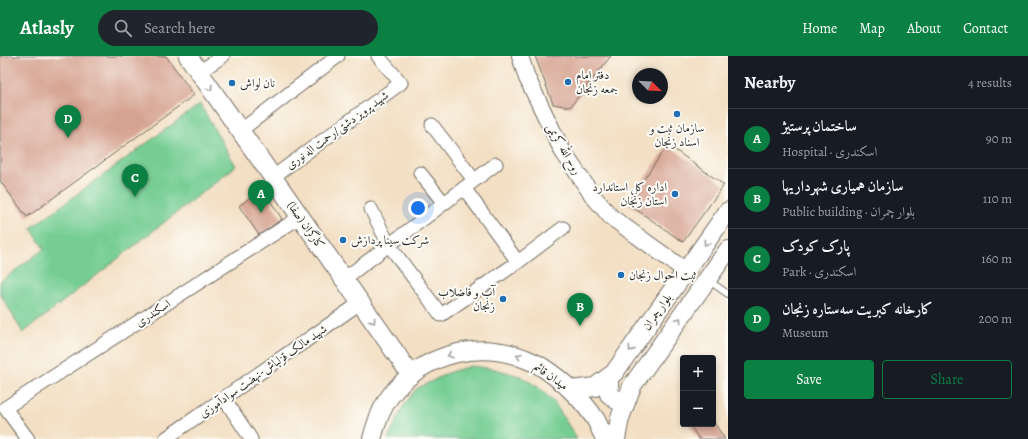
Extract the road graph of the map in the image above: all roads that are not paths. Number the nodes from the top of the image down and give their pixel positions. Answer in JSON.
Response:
{"nodes":[{"id":1,"x":188,"y":56,"type":"edge"},
{"id":2,"x":223,"y":56,"type":"edge"},
{"id":3,"x":338,"y":56,"type":"edge"},
{"id":4,"x":378,"y":56,"type":"edge"},
{"id":5,"x":520,"y":56,"type":"edge"},
{"id":6,"x":199,"y":72,"type":"junction"},
{"id":7,"x":432,"y":125,"type":"dead end"},
{"id":8,"x":240,"y":130,"type":"junction"},
{"id":9,"x":496,"y":164,"type":"dead end"},
{"id":10,"x":420,"y":173,"type":"dead end"},
{"id":11,"x":273,"y":177,"type":"junction"},
{"id":12,"x":469,"y":184,"type":"junction"},
{"id":13,"x":444,"y":203,"type":"junction"},
{"id":14,"x":371,"y":209,"type":"dead end"},
{"id":15,"x":728,"y":211,"type":"edge"},
{"id":16,"x":300,"y":217,"type":"junction"},
{"id":17,"x":563,"y":228,"type":"dead end"},
{"id":18,"x":389,"y":244,"type":"junction"},
{"id":19,"x":728,"y":250,"type":"edge"},
{"id":20,"x":518,"y":262,"type":"junction"},
{"id":21,"x":686,"y":271,"type":"junction"},
{"id":22,"x":344,"y":279,"type":"junction"},
{"id":23,"x":707,"y":280,"type":"junction"},
{"id":24,"x":728,"y":294,"type":"edge"},
{"id":25,"x":360,"y":303,"type":"junction"},
{"id":26,"x":410,"y":375,"type":"junction"},
{"id":27,"x":609,"y":377,"type":"junction"},
{"id":28,"x":572,"y":390,"type":"junction"},
{"id":29,"x":224,"y":398,"type":"junction"},
{"id":30,"x":628,"y":399,"type":"junction"},
{"id":31,"x":2,"y":410,"type":"edge"},
{"id":32,"x":28,"y":439,"type":"edge"},
{"id":33,"x":165,"y":439,"type":"edge"},
{"id":34,"x":251,"y":439,"type":"edge"},
{"id":35,"x":372,"y":439,"type":"edge"},
{"id":36,"x":605,"y":439,"type":"edge"},
{"id":37,"x":616,"y":439,"type":"edge"}],
"edges":[{"from":1,"to":6,"type":"main road","name":"کارگران (صفا)"},
{"from":2,"to":6,"type":"street"},
{"from":3,"to":8,"type":"street"},
{"from":4,"to":11,"type":"street","name":"شهید پرویز دشتی/رحمت اله نوری"},
{"from":5,"to":21,"type":"street","name":"روح الله کریمی"},
{"from":6,"to":8,"type":"main road","name":"کارگران (صفا)","one_way":true},
{"from":7,"to":12,"type":"street"},
{"from":8,"to":11,"type":"main road","name":"کارگران (صفا)"},
{"from":9,"to":12,"type":"street"},
{"from":10,"to":13,"type":"street"},
{"from":11,"to":16,"type":"main road","name":"کارگران (صفا)"},
{"from":12,"to":13,"type":"street"},
{"from":12,"to":20,"type":"street"},
{"from":13,"to":18,"type":"street"},
{"from":14,"to":18,"type":"street"},
{"from":15,"to":21,"type":"main road","name":"بلوار چمران","one_way":true},
{"from":16,"to":22,"type":"main road","name":"کارگران (صفا)"},
{"from":16,"to":31,"type":"street","name":"اسکندری"},
{"from":17,"to":20,"type":"street"},
{"from":18,"to":20,"type":"street"},
{"from":18,"to":22,"type":"street"},
{"from":19,"to":23,"type":"main road","name":"بلوار چمران"},
{"from":21,"to":27,"type":"main road","name":"بلوار چمران","one_way":true},
{"from":22,"to":25,"type":"main road","name":"کارگران (صفا)"},
{"from":23,"to":24,"type":"lane"},
{"from":30,"to":23,"type":"main road","name":"بلوار چمران","one_way":true},
{"from":25,"to":26,"type":"main road","name":"کارگران (صفا)","one_way":true},
{"from":25,"to":29,"type":"street","name":"شهید مالک قزلباش-نهضت سوادآموزی"},
{"from":28,"to":26,"type":"main road","name":"میدان قائم","one_way":true},
{"from":26,"to":35,"type":"main road","name":"میدان قائم"},
{"from":27,"to":28,"type":"main road","name":"بلوار چمران"},
{"from":27,"to":30,"type":"main road"},
{"from":28,"to":36,"type":"main road","name":"میدان قائم"},
{"from":29,"to":33,"type":"street","name":"شهید مالک قزلباش-نهضت سوادآموزی"},
{"from":29,"to":34,"type":"street"},
{"from":30,"to":37,"type":"main road","name":"بلوار چمران"},
{"from":31,"to":32,"type":"street","name":"اسکندری"}]}
